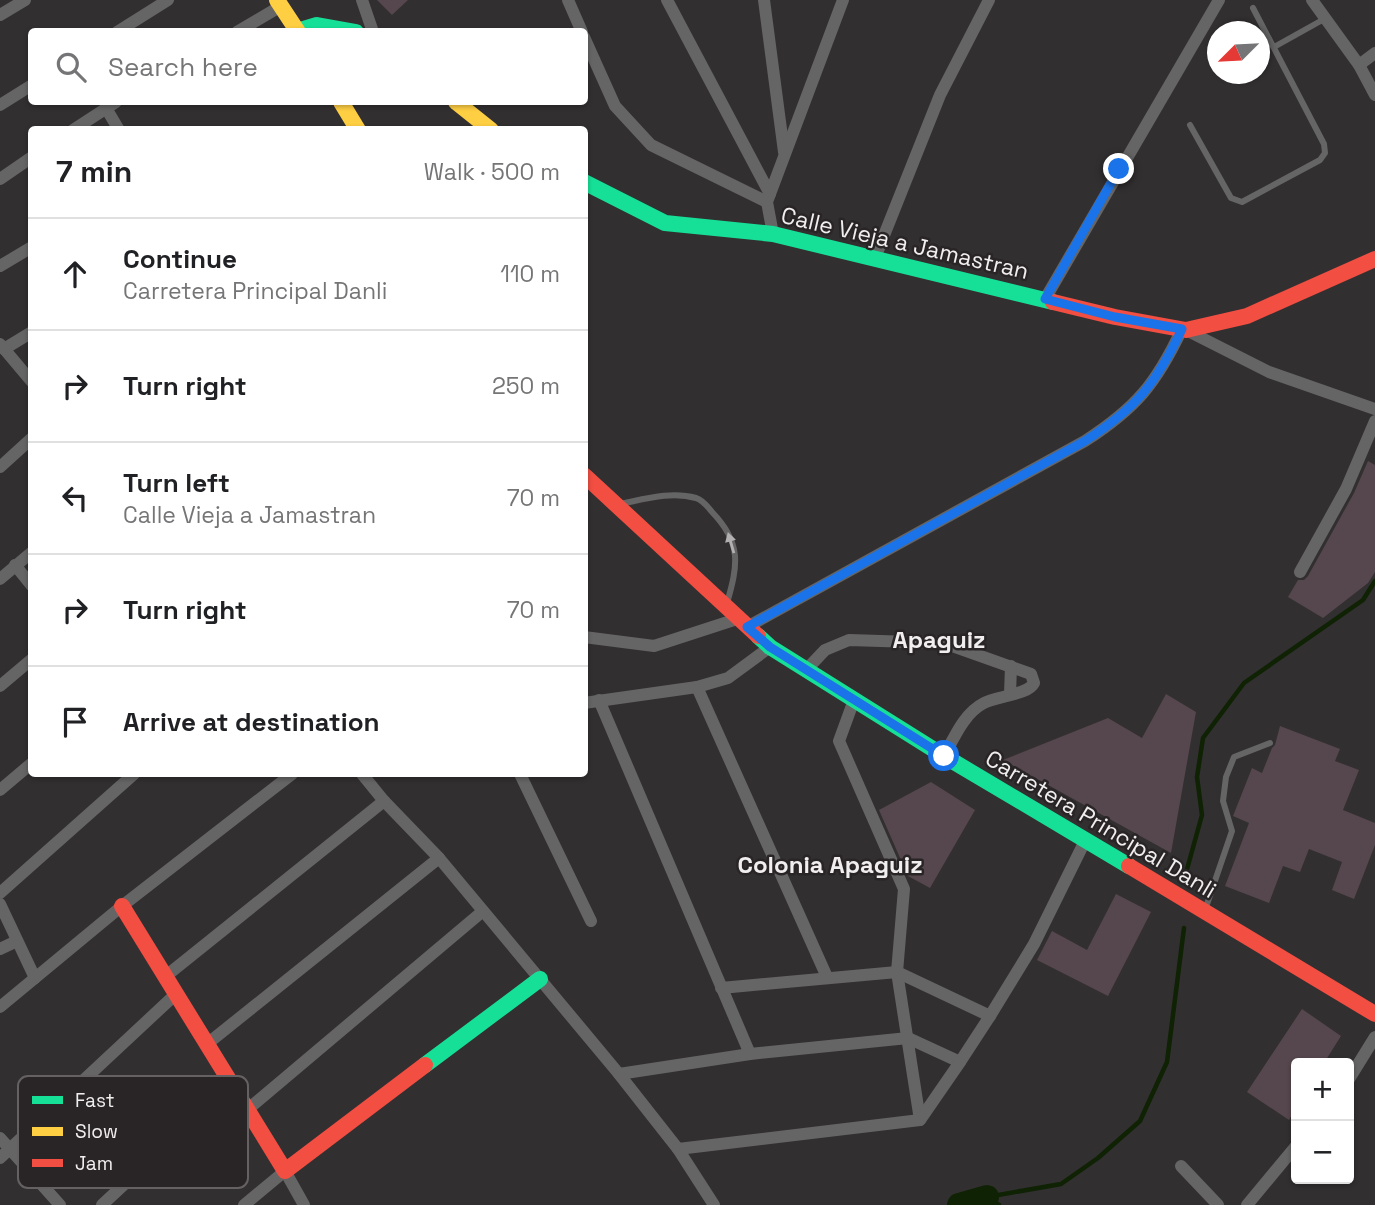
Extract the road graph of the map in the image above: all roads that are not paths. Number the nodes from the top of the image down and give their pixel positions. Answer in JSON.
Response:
{"nodes":[{"id":1,"x":25,"y":0,"type":"edge"},
{"id":2,"x":168,"y":0,"type":"edge"},
{"id":3,"x":362,"y":0,"type":"edge"},
{"id":4,"x":568,"y":0,"type":"edge"},
{"id":5,"x":667,"y":0,"type":"edge"},
{"id":6,"x":764,"y":0,"type":"edge"},
{"id":7,"x":843,"y":0,"type":"edge"},
{"id":8,"x":989,"y":0,"type":"edge"},
{"id":9,"x":1219,"y":0,"type":"edge"},
{"id":10,"x":1312,"y":0,"type":"edge"},
{"id":11,"x":279,"y":3,"type":"edge"},
{"id":12,"x":4,"y":8,"type":"edge"},
{"id":13,"x":1253,"y":8,"type":"dead end"},
{"id":14,"x":1326,"y":18,"type":"junction"},
{"id":15,"x":123,"y":28,"type":"edge"},
{"id":16,"x":243,"y":28,"type":"edge"},
{"id":17,"x":295,"y":28,"type":"edge"},
{"id":18,"x":307,"y":28,"type":"edge"},
{"id":19,"x":334,"y":28,"type":"edge"},
{"id":20,"x":372,"y":28,"type":"edge"},
{"id":21,"x":580,"y":28,"type":"edge"},
{"id":22,"x":588,"y":46,"type":"edge"},
{"id":23,"x":1274,"y":47,"type":"junction"},
{"id":24,"x":1375,"y":53,"type":"edge"},
{"id":25,"x":1359,"y":65,"type":"junction"},
{"id":26,"x":28,"y":88,"type":"edge"},
{"id":27,"x":1375,"y":95,"type":"edge"},
{"id":28,"x":0,"y":105,"type":"edge"},
{"id":29,"x":110,"y":105,"type":"edge"},
{"id":30,"x":111,"y":105,"type":"edge"},
{"id":31,"x":343,"y":105,"type":"edge"},
{"id":32,"x":460,"y":105,"type":"edge"},
{"id":33,"x":1190,"y":125,"type":"dead end"},
{"id":34,"x":79,"y":126,"type":"edge"},
{"id":35,"x":118,"y":126,"type":"edge"},
{"id":36,"x":356,"y":126,"type":"edge"},
{"id":37,"x":486,"y":126,"type":"edge"},
{"id":38,"x":784,"y":156,"type":"junction"},
{"id":39,"x":28,"y":161,"type":"edge"},
{"id":40,"x":0,"y":179,"type":"edge"},
{"id":41,"x":588,"y":184,"type":"edge"},
{"id":42,"x":769,"y":198,"type":"junction"},
{"id":43,"x":773,"y":234,"type":"junction"},
{"id":44,"x":28,"y":249,"type":"edge"},
{"id":45,"x":875,"y":258,"type":"junction"},
{"id":46,"x":1375,"y":259,"type":"edge"},
{"id":47,"x":0,"y":266,"type":"edge"},
{"id":48,"x":1045,"y":299,"type":"junction"},
{"id":49,"x":1184,"y":330,"type":"junction"},
{"id":50,"x":28,"y":334,"type":"edge"},
{"id":51,"x":2,"y":346,"type":"edge"},
{"id":52,"x":28,"y":377,"type":"edge"},
{"id":53,"x":1375,"y":409,"type":"edge"},
{"id":54,"x":1375,"y":421,"type":"edge"},
{"id":55,"x":28,"y":442,"type":"edge"},
{"id":56,"x":0,"y":467,"type":"edge"},
{"id":57,"x":588,"y":479,"type":"edge"},
{"id":58,"x":615,"y":505,"type":"junction"},
{"id":59,"x":28,"y":555,"type":"edge"},
{"id":60,"x":15,"y":565,"type":"junction"},
{"id":61,"x":1300,"y":572,"type":"dead end"},
{"id":62,"x":0,"y":579,"type":"edge"},
{"id":63,"x":28,"y":581,"type":"edge"},
{"id":64,"x":737,"y":618,"type":"junction"},
{"id":65,"x":588,"y":638,"type":"edge"},
{"id":66,"x":770,"y":647,"type":"junction"},
{"id":67,"x":28,"y":662,"type":"edge"},
{"id":68,"x":1011,"y":666,"type":"junction"},
{"id":69,"x":807,"y":669,"type":"junction"},
{"id":70,"x":0,"y":686,"type":"edge"},
{"id":71,"x":697,"y":687,"type":"junction"},
{"id":72,"x":1010,"y":694,"type":"junction"},
{"id":73,"x":599,"y":700,"type":"junction"},
{"id":74,"x":853,"y":700,"type":"junction"},
{"id":75,"x":588,"y":702,"type":"edge"},
{"id":76,"x":1270,"y":743,"type":"dead end"},
{"id":77,"x":944,"y":756,"type":"junction"},
{"id":78,"x":28,"y":766,"type":"edge"},
{"id":79,"x":131,"y":777,"type":"edge"},
{"id":80,"x":288,"y":777,"type":"edge"},
{"id":81,"x":364,"y":777,"type":"edge"},
{"id":82,"x":521,"y":777,"type":"edge"},
{"id":83,"x":0,"y":790,"type":"edge"},
{"id":84,"x":384,"y":801,"type":"junction"},
{"id":85,"x":1085,"y":841,"type":"junction"},
{"id":86,"x":439,"y":858,"type":"junction"},
{"id":87,"x":0,"y":893,"type":"edge"},
{"id":88,"x":0,"y":904,"type":"edge"},
{"id":89,"x":122,"y":906,"type":"junction"},
{"id":90,"x":483,"y":911,"type":"junction"},
{"id":91,"x":1205,"y":912,"type":"junction"},
{"id":92,"x":591,"y":921,"type":"dead end"},
{"id":93,"x":18,"y":941,"type":"junction"},
{"id":94,"x":0,"y":949,"type":"edge"},
{"id":95,"x":897,"y":972,"type":"junction"},
{"id":96,"x":166,"y":976,"type":"junction"},
{"id":97,"x":827,"y":977,"type":"junction"},
{"id":98,"x":35,"y":978,"type":"junction"},
{"id":99,"x":540,"y":979,"type":"junction"},
{"id":100,"x":721,"y":988,"type":"junction"},
{"id":101,"x":177,"y":993,"type":"junction"},
{"id":102,"x":0,"y":1007,"type":"edge"},
{"id":103,"x":1375,"y":1014,"type":"edge"},
{"id":104,"x":990,"y":1016,"type":"junction"},
{"id":105,"x":1375,"y":1037,"type":"edge"},
{"id":106,"x":908,"y":1038,"type":"junction"},
{"id":107,"x":207,"y":1044,"type":"junction"},
{"id":108,"x":750,"y":1054,"type":"junction"},
{"id":109,"x":960,"y":1062,"type":"junction"},
{"id":110,"x":1354,"y":1071,"type":"edge"},
{"id":111,"x":619,"y":1074,"type":"junction"},
{"id":112,"x":88,"y":1076,"type":"edge"},
{"id":113,"x":226,"y":1076,"type":"edge"},
{"id":114,"x":248,"y":1109,"type":"edge"},
{"id":115,"x":248,"y":1112,"type":"edge"},
{"id":116,"x":919,"y":1120,"type":"junction"},
{"id":117,"x":0,"y":1138,"type":"edge"},
{"id":118,"x":18,"y":1141,"type":"edge"},
{"id":119,"x":678,"y":1149,"type":"junction"},
{"id":120,"x":1291,"y":1152,"type":"edge"},
{"id":121,"x":4,"y":1154,"type":"edge"},
{"id":122,"x":1181,"y":1166,"type":"dead end"},
{"id":123,"x":18,"y":1167,"type":"edge"},
{"id":124,"x":285,"y":1171,"type":"junction"},
{"id":125,"x":41,"y":1188,"type":"edge"},
{"id":126,"x":120,"y":1188,"type":"edge"},
{"id":127,"x":60,"y":1205,"type":"edge"},
{"id":128,"x":102,"y":1205,"type":"edge"},
{"id":129,"x":244,"y":1205,"type":"edge"},
{"id":130,"x":304,"y":1205,"type":"edge"},
{"id":131,"x":714,"y":1205,"type":"edge"},
{"id":132,"x":1218,"y":1205,"type":"edge"},
{"id":133,"x":1247,"y":1205,"type":"edge"}],
"edges":[{"from":1,"to":12,"type":"street"},
{"from":2,"to":15,"type":"street"},
{"from":3,"to":20,"type":"street"},
{"from":4,"to":21,"type":"street"},
{"from":5,"to":42,"type":"street"},
{"from":6,"to":38,"type":"street"},
{"from":7,"to":38,"type":"street"},
{"from":8,"to":45,"type":"street"},
{"from":9,"to":48,"type":"street"},
{"from":10,"to":14,"type":"street"},
{"from":11,"to":16,"type":"street"},
{"from":11,"to":17,"type":"street"},
{"from":13,"to":23,"type":"lane"},
{"from":14,"to":23,"type":"lane"},
{"from":14,"to":25,"type":"street"},
{"from":18,"to":19,"type":"street"},
{"from":22,"to":42,"type":"street"},
{"from":23,"to":33,"type":"lane"},
{"from":24,"to":25,"type":"street"},
{"from":25,"to":27,"type":"street"},
{"from":26,"to":28,"type":"street"},
{"from":29,"to":34,"type":"street"},
{"from":30,"to":35,"type":"street"},
{"from":31,"to":36,"type":"street"},
{"from":32,"to":37,"type":"street"},
{"from":38,"to":42,"type":"street"},
{"from":39,"to":40,"type":"street"},
{"from":41,"to":43,"type":"street","name":"Calle Vieja a Jamastran"},
{"from":42,"to":43,"type":"street"},
{"from":43,"to":45,"type":"street","name":"Calle Vieja a Jamastran"},
{"from":44,"to":47,"type":"street"},
{"from":45,"to":48,"type":"street","name":"Calle Vieja a Jamastran"},
{"from":46,"to":49,"type":"street","name":"Calle Vieja a Jamastran"},
{"from":48,"to":49,"type":"street","name":"Calle Vieja a Jamastran"},
{"from":49,"to":53,"type":"street"},
{"from":49,"to":64,"type":"street"},
{"from":50,"to":51,"type":"street"},
{"from":51,"to":52,"type":"street"},
{"from":54,"to":61,"type":"street"},
{"from":55,"to":56,"type":"street"},
{"from":57,"to":58,"type":"street","name":"Carretera Principal Danli"},
{"from":58,"to":64,"type":"street","name":"Carretera Principal Danli"},
{"from":64,"to":58,"type":"lane","one_way":true},
{"from":59,"to":60,"type":"street"},
{"from":60,"to":62,"type":"street"},
{"from":60,"to":63,"type":"street"},
{"from":64,"to":65,"type":"street"},
{"from":64,"to":66,"type":"street","name":"Carretera Principal Danli"},
{"from":66,"to":69,"type":"street","name":"Carretera Principal Danli"},
{"from":66,"to":71,"type":"street"},
{"from":67,"to":70,"type":"street"},
{"from":68,"to":69,"type":"street"},
{"from":68,"to":72,"type":"street"},
{"from":68,"to":72,"type":"street"},
{"from":69,"to":74,"type":"street","name":"Carretera Principal Danli"},
{"from":71,"to":73,"type":"street"},
{"from":71,"to":97,"type":"street"},
{"from":72,"to":77,"type":"street"},
{"from":73,"to":75,"type":"street"},
{"from":73,"to":100,"type":"street"},
{"from":74,"to":77,"type":"street","name":"Carretera Principal Danli"},
{"from":74,"to":95,"type":"street"},
{"from":76,"to":91,"type":"lane"},
{"from":77,"to":85,"type":"street","name":"Carretera Principal Danli"},
{"from":78,"to":83,"type":"street"},
{"from":79,"to":87,"type":"street"},
{"from":80,"to":89,"type":"street"},
{"from":81,"to":84,"type":"street"},
{"from":82,"to":92,"type":"street"},
{"from":84,"to":86,"type":"street"},
{"from":84,"to":96,"type":"street"},
{"from":85,"to":91,"type":"street","name":"Carretera Principal Danli"},
{"from":85,"to":104,"type":"street"},
{"from":86,"to":90,"type":"street"},
{"from":86,"to":107,"type":"street"},
{"from":88,"to":93,"type":"street"},
{"from":89,"to":96,"type":"street"},
{"from":89,"to":98,"type":"street"},
{"from":90,"to":99,"type":"street"},
{"from":90,"to":114,"type":"street"},
{"from":91,"to":103,"type":"street","name":"Carretera Principal Danli"},
{"from":93,"to":94,"type":"street"},
{"from":93,"to":98,"type":"street"},
{"from":95,"to":97,"type":"street"},
{"from":95,"to":104,"type":"street"},
{"from":95,"to":106,"type":"street"},
{"from":96,"to":101,"type":"street"},
{"from":97,"to":100,"type":"street"},
{"from":98,"to":102,"type":"street"},
{"from":99,"to":111,"type":"street"},
{"from":99,"to":124,"type":"street"},
{"from":100,"to":108,"type":"street"},
{"from":101,"to":107,"type":"street"},
{"from":101,"to":112,"type":"street"},
{"from":104,"to":109,"type":"street"},
{"from":105,"to":110,"type":"street"},
{"from":106,"to":108,"type":"street"},
{"from":106,"to":109,"type":"street"},
{"from":106,"to":116,"type":"street"},
{"from":107,"to":113,"type":"street"},
{"from":108,"to":111,"type":"street"},
{"from":109,"to":116,"type":"street"},
{"from":111,"to":119,"type":"street"},
{"from":115,"to":124,"type":"street"},
{"from":116,"to":119,"type":"street"},
{"from":117,"to":121,"type":"street"},
{"from":118,"to":121,"type":"street"},
{"from":119,"to":131,"type":"street"},
{"from":120,"to":133,"type":"street"},
{"from":121,"to":123,"type":"street"},
{"from":122,"to":132,"type":"street"},
{"from":124,"to":129,"type":"street"},
{"from":124,"to":130,"type":"street"},
{"from":125,"to":127,"type":"street"},
{"from":126,"to":128,"type":"street"}]}
